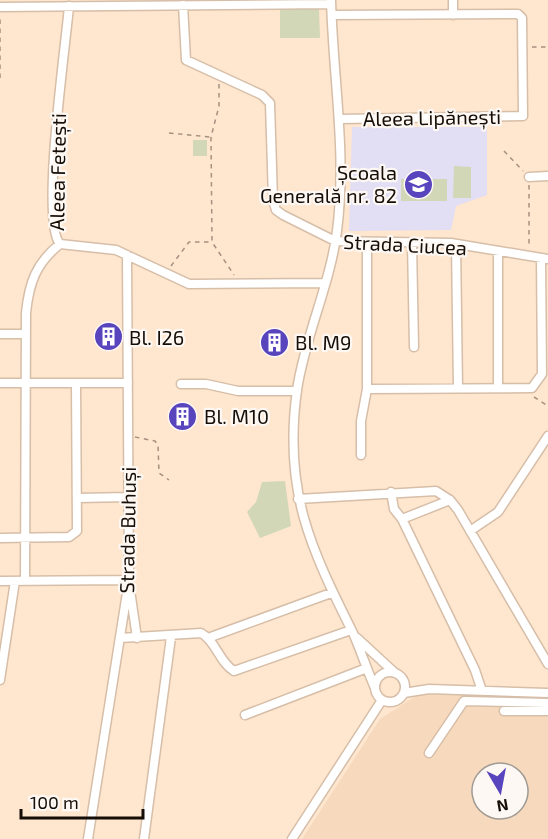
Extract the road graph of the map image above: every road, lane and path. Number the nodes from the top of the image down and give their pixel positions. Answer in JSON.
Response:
{"nodes":[{"id":1,"x":453,"y":0,"type":"edge"},
{"id":2,"x":238,"y":2,"type":"edge"},
{"id":3,"x":332,"y":2,"type":"edge"},
{"id":4,"x":136,"y":3,"type":"edge"},
{"id":5,"x":72,"y":4,"type":"edge"},
{"id":6,"x":183,"y":5,"type":"junction"},
{"id":7,"x":0,"y":7,"type":"edge"},
{"id":8,"x":332,"y":15,"type":"junction"},
{"id":9,"x":453,"y":15,"type":"junction"},
{"id":10,"x":522,"y":46,"type":"junction"},
{"id":11,"x":548,"y":47,"type":"edge"},
{"id":12,"x":219,"y":77,"type":"junction"},
{"id":13,"x":0,"y":78,"type":"edge"},
{"id":14,"x":340,"y":119,"type":"junction"},
{"id":15,"x":169,"y":133,"type":"dead end"},
{"id":16,"x":211,"y":137,"type":"junction"},
{"id":17,"x":504,"y":151,"type":"dead end"},
{"id":18,"x":548,"y":176,"type":"edge"},
{"id":19,"x":529,"y":177,"type":"junction"},
{"id":20,"x":335,"y":241,"type":"junction"},
{"id":21,"x":212,"y":242,"type":"junction"},
{"id":22,"x":367,"y":243,"type":"junction"},
{"id":23,"x":412,"y":243,"type":"junction"},
{"id":24,"x":60,"y":244,"type":"junction"},
{"id":25,"x":456,"y":244,"type":"junction"},
{"id":26,"x":498,"y":251,"type":"junction"},
{"id":27,"x":127,"y":255,"type":"junction"},
{"id":28,"x":529,"y":256,"type":"junction"},
{"id":29,"x":544,"y":259,"type":"edge"},
{"id":30,"x":165,"y":274,"type":"junction"},
{"id":31,"x":324,"y":283,"type":"junction"},
{"id":32,"x":239,"y":284,"type":"junction"},
{"id":33,"x":0,"y":334,"type":"edge"},
{"id":34,"x":26,"y":334,"type":"junction"},
{"id":35,"x":414,"y":347,"type":"dead end"},
{"id":36,"x":0,"y":383,"type":"edge"},
{"id":37,"x":26,"y":383,"type":"junction"},
{"id":38,"x":76,"y":383,"type":"junction"},
{"id":39,"x":128,"y":383,"type":"junction"},
{"id":40,"x":181,"y":384,"type":"dead end"},
{"id":41,"x":458,"y":388,"type":"junction"},
{"id":42,"x":498,"y":388,"type":"junction"},
{"id":43,"x":532,"y":388,"type":"junction"},
{"id":44,"x":367,"y":389,"type":"junction"},
{"id":45,"x":297,"y":391,"type":"junction"},
{"id":46,"x":548,"y":406,"type":"edge"},
{"id":47,"x":548,"y":436,"type":"edge"},
{"id":48,"x":128,"y":437,"type":"junction"},
{"id":49,"x":361,"y":455,"type":"dead end"},
{"id":50,"x":169,"y":480,"type":"dead end"},
{"id":51,"x":391,"y":492,"type":"junction"},
{"id":52,"x":129,"y":497,"type":"junction"},
{"id":53,"x":78,"y":498,"type":"junction"},
{"id":54,"x":298,"y":499,"type":"junction"},
{"id":55,"x":450,"y":500,"type":"junction"},
{"id":56,"x":402,"y":519,"type":"junction"},
{"id":57,"x":470,"y":531,"type":"junction"},
{"id":58,"x":25,"y":537,"type":"junction"},
{"id":59,"x":0,"y":538,"type":"edge"},
{"id":60,"x":129,"y":580,"type":"junction"},
{"id":61,"x":0,"y":581,"type":"edge"},
{"id":62,"x":15,"y":581,"type":"junction"},
{"id":63,"x":25,"y":581,"type":"junction"},
{"id":64,"x":331,"y":593,"type":"junction"},
{"id":65,"x":353,"y":633,"type":"junction"},
{"id":66,"x":171,"y":637,"type":"junction"},
{"id":67,"x":120,"y":638,"type":"junction"},
{"id":68,"x":137,"y":638,"type":"junction"},
{"id":69,"x":208,"y":638,"type":"junction"},
{"id":70,"x":548,"y":664,"type":"edge"},
{"id":71,"x":367,"y":668,"type":"junction"},
{"id":72,"x":395,"y":673,"type":"junction"},
{"id":73,"x":0,"y":680,"type":"edge"},
{"id":74,"x":404,"y":680,"type":"junction"},
{"id":75,"x":375,"y":688,"type":"junction"},
{"id":76,"x":429,"y":689,"type":"junction"},
{"id":77,"x":482,"y":691,"type":"junction"},
{"id":78,"x":404,"y":693,"type":"junction"},
{"id":79,"x":548,"y":693,"type":"edge"},
{"id":80,"x":382,"y":700,"type":"junction"},
{"id":81,"x":548,"y":703,"type":"edge"},
{"id":82,"x":504,"y":711,"type":"dead end"},
{"id":83,"x":548,"y":711,"type":"edge"},
{"id":84,"x":245,"y":715,"type":"dead end"},
{"id":85,"x":429,"y":753,"type":"dead end"},
{"id":86,"x":88,"y":839,"type":"edge"},
{"id":87,"x":144,"y":839,"type":"edge"},
{"id":88,"x":292,"y":839,"type":"edge"}],
"edges":[{"from":1,"to":9,"type":"street"},
{"from":2,"to":3,"type":"street"},
{"from":2,"to":6,"type":"street"},
{"from":3,"to":8,"type":"street"},
{"from":4,"to":5,"type":"street"},
{"from":4,"to":6,"type":"street"},
{"from":5,"to":7,"type":"street"},
{"from":5,"to":24,"type":"street","name":"Aleea Fetești"},
{"from":6,"to":12,"type":"street","name":"Strada Ciucea"},
{"from":7,"to":13,"type":"path"},
{"from":8,"to":9,"type":"street","name":"Aleea Lipănești"},
{"from":8,"to":14,"type":"street"},
{"from":9,"to":10,"type":"street","name":"Aleea Lipănești"},
{"from":10,"to":11,"type":"path"},
{"from":10,"to":14,"type":"street","name":"Aleea Lipănești"},
{"from":12,"to":16,"type":"path"},
{"from":12,"to":20,"type":"street","name":"Strada Ciucea"},
{"from":14,"to":20,"type":"street"},
{"from":15,"to":16,"type":"path"},
{"from":16,"to":21,"type":"path"},
{"from":17,"to":19,"type":"path"},
{"from":18,"to":19,"type":"street"},
{"from":19,"to":28,"type":"path"},
{"from":20,"to":22,"type":"street","name":"Strada Ciucea"},
{"from":20,"to":31,"type":"street"},
{"from":21,"to":30,"type":"path"},
{"from":21,"to":32,"type":"path"},
{"from":22,"to":23,"type":"street","name":"Strada Ciucea"},
{"from":22,"to":44,"type":"street"},
{"from":23,"to":25,"type":"street","name":"Strada Ciucea"},
{"from":23,"to":35,"type":"street"},
{"from":24,"to":27,"type":"street","name":"Aleea Fetești"},
{"from":24,"to":34,"type":"street"},
{"from":25,"to":26,"type":"street","name":"Strada Ciucea"},
{"from":25,"to":41,"type":"street"},
{"from":26,"to":28,"type":"street","name":"Strada Ciucea"},
{"from":26,"to":42,"type":"street"},
{"from":27,"to":30,"type":"street","name":"Aleea Fetești"},
{"from":27,"to":39,"type":"street","name":"Strada Buhuși"},
{"from":28,"to":29,"type":"street","name":"Strada Ciucea"},
{"from":29,"to":43,"type":"street"},
{"from":30,"to":32,"type":"street","name":"Aleea Fetești"},
{"from":31,"to":32,"type":"street","name":"Aleea Fetești"},
{"from":31,"to":45,"type":"street"},
{"from":33,"to":34,"type":"street"},
{"from":34,"to":37,"type":"street"},
{"from":36,"to":37,"type":"street"},
{"from":37,"to":38,"type":"street"},
{"from":37,"to":58,"type":"street"},
{"from":38,"to":39,"type":"street"},
{"from":38,"to":53,"type":"street"},
{"from":39,"to":48,"type":"street","name":"Strada Buhuși"},
{"from":40,"to":45,"type":"street"},
{"from":41,"to":42,"type":"street"},
{"from":41,"to":44,"type":"street"},
{"from":42,"to":43,"type":"street"},
{"from":43,"to":46,"type":"path"},
{"from":44,"to":49,"type":"street"},
{"from":45,"to":54,"type":"street"},
{"from":47,"to":57,"type":"street"},
{"from":48,"to":50,"type":"path"},
{"from":48,"to":52,"type":"street","name":"Strada Buhuși"},
{"from":51,"to":54,"type":"street"},
{"from":51,"to":55,"type":"street"},
{"from":51,"to":56,"type":"street"},
{"from":52,"to":53,"type":"street"},
{"from":52,"to":60,"type":"street","name":"Strada Buhuși"},
{"from":53,"to":58,"type":"street"},
{"from":54,"to":64,"type":"street"},
{"from":55,"to":56,"type":"street"},
{"from":55,"to":57,"type":"street"},
{"from":56,"to":77,"type":"street"},
{"from":57,"to":70,"type":"street"},
{"from":58,"to":59,"type":"street"},
{"from":58,"to":63,"type":"street"},
{"from":60,"to":63,"type":"street"},
{"from":60,"to":67,"type":"street","name":"Strada Buhuși"},
{"from":60,"to":68,"type":"street"},
{"from":61,"to":62,"type":"street"},
{"from":62,"to":63,"type":"street"},
{"from":62,"to":73,"type":"street"},
{"from":64,"to":65,"type":"street"},
{"from":64,"to":69,"type":"street"},
{"from":65,"to":69,"type":"street"},
{"from":65,"to":71,"type":"street"},
{"from":65,"to":72,"type":"street"},
{"from":66,"to":68,"type":"street"},
{"from":66,"to":69,"type":"street"},
{"from":66,"to":87,"type":"street"},
{"from":67,"to":68,"type":"street"},
{"from":67,"to":86,"type":"street","name":"Strada Buhuși"},
{"from":71,"to":75,"type":"street"},
{"from":71,"to":84,"type":"street"},
{"from":72,"to":74,"type":"street"},
{"from":72,"to":75,"type":"street"},
{"from":74,"to":76,"type":"street"},
{"from":74,"to":78,"type":"street"},
{"from":75,"to":80,"type":"street"},
{"from":76,"to":77,"type":"street"},
{"from":76,"to":78,"type":"street"},
{"from":77,"to":79,"type":"street"},
{"from":78,"to":80,"type":"street"},
{"from":80,"to":88,"type":"street"},
{"from":81,"to":85,"type":"street"},
{"from":82,"to":83,"type":"street"}]}
